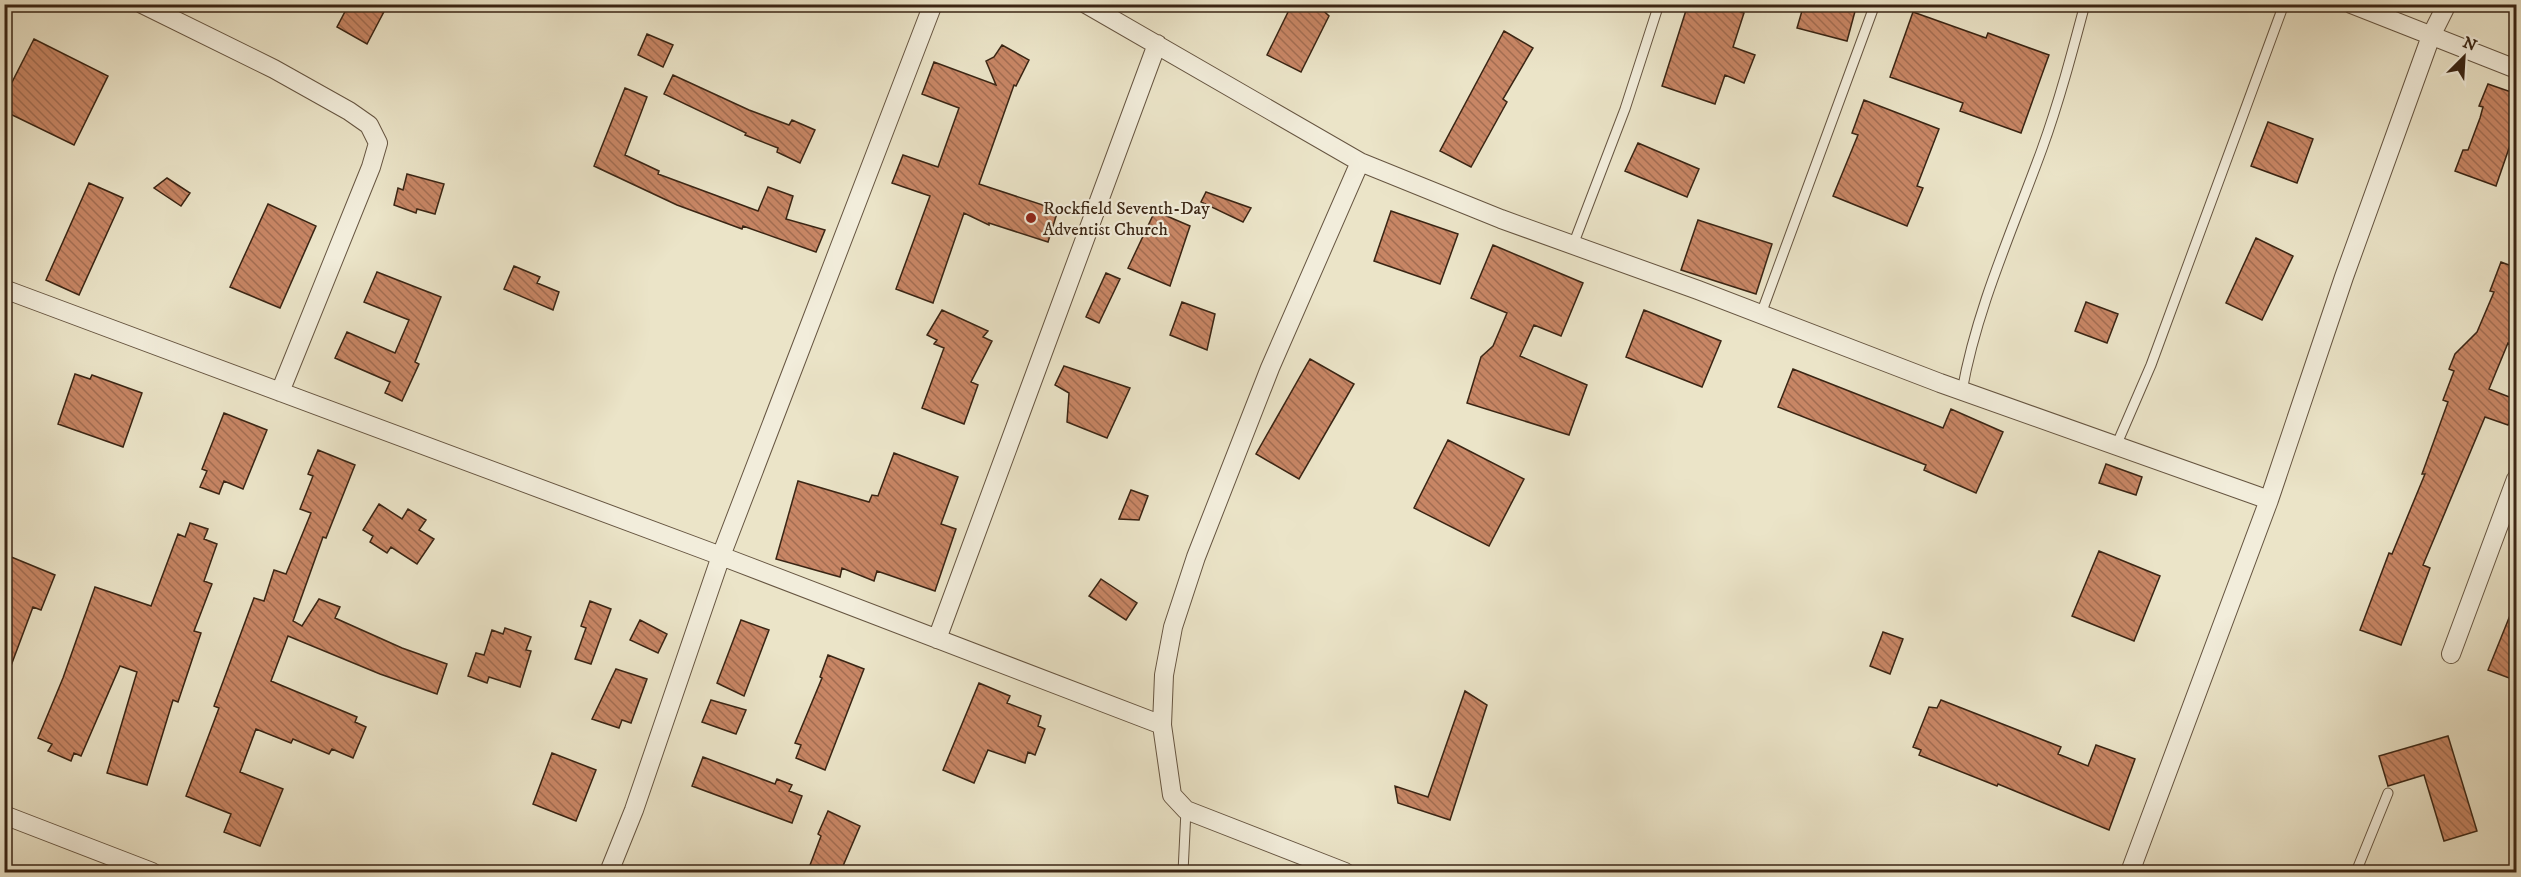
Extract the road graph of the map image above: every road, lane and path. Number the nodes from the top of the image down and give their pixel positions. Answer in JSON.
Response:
{"nodes":[{"id":1,"x":142,"y":4,"type":"edge"},
{"id":2,"x":933,"y":4,"type":"edge"},
{"id":3,"x":1086,"y":4,"type":"edge"},
{"id":4,"x":1659,"y":4,"type":"edge"},
{"id":5,"x":1875,"y":4,"type":"edge"},
{"id":6,"x":2085,"y":4,"type":"edge"},
{"id":7,"x":2284,"y":4,"type":"edge"},
{"id":8,"x":2351,"y":4,"type":"edge"},
{"id":9,"x":2447,"y":4,"type":"edge"},
{"id":10,"x":2431,"y":36,"type":"junction"},
{"id":11,"x":1157,"y":44,"type":"junction"},
{"id":12,"x":2517,"y":69,"type":"edge"},
{"id":13,"x":1360,"y":162,"type":"junction"},
{"id":14,"x":1573,"y":245,"type":"junction"},
{"id":15,"x":4,"y":289,"type":"edge"},
{"id":16,"x":1761,"y":314,"type":"junction"},
{"id":17,"x":1962,"y":391,"type":"junction"},
{"id":18,"x":280,"y":392,"type":"junction"},
{"id":19,"x":2116,"y":446,"type":"junction"},
{"id":20,"x":2517,"y":479,"type":"edge"},
{"id":21,"x":2269,"y":500,"type":"junction"},
{"id":22,"x":721,"y":556,"type":"junction"},
{"id":23,"x":937,"y":639,"type":"junction"},
{"id":24,"x":2451,"y":654,"type":"dead end"},
{"id":25,"x":1162,"y":724,"type":"junction"},
{"id":26,"x":2388,"y":793,"type":"dead end"},
{"id":27,"x":1186,"y":810,"type":"junction"},
{"id":28,"x":4,"y":815,"type":"edge"},
{"id":29,"x":152,"y":873,"type":"edge"},
{"id":30,"x":609,"y":873,"type":"edge"},
{"id":31,"x":1183,"y":873,"type":"edge"},
{"id":32,"x":1345,"y":873,"type":"edge"},
{"id":33,"x":2130,"y":873,"type":"edge"},
{"id":34,"x":2356,"y":873,"type":"edge"}],
"edges":[{"from":1,"to":18,"type":"street"},
{"from":2,"to":22,"type":"street"},
{"from":3,"to":11,"type":"street"},
{"from":4,"to":14,"type":"lane"},
{"from":5,"to":16,"type":"lane"},
{"from":6,"to":17,"type":"lane"},
{"from":7,"to":19,"type":"lane"},
{"from":8,"to":10,"type":"street"},
{"from":9,"to":10,"type":"street"},
{"from":10,"to":12,"type":"street"},
{"from":10,"to":21,"type":"street"},
{"from":11,"to":13,"type":"street"},
{"from":11,"to":23,"type":"street"},
{"from":13,"to":14,"type":"street"},
{"from":13,"to":25,"type":"street"},
{"from":14,"to":16,"type":"street"},
{"from":15,"to":18,"type":"street"},
{"from":16,"to":17,"type":"street"},
{"from":17,"to":19,"type":"street"},
{"from":18,"to":22,"type":"street"},
{"from":19,"to":21,"type":"street"},
{"from":20,"to":24,"type":"street"},
{"from":21,"to":33,"type":"street"},
{"from":22,"to":23,"type":"street"},
{"from":22,"to":30,"type":"street"},
{"from":23,"to":25,"type":"street"},
{"from":25,"to":27,"type":"street"},
{"from":26,"to":34,"type":"lane"},
{"from":27,"to":31,"type":"lane"},
{"from":27,"to":32,"type":"street"},
{"from":28,"to":29,"type":"street"}]}
